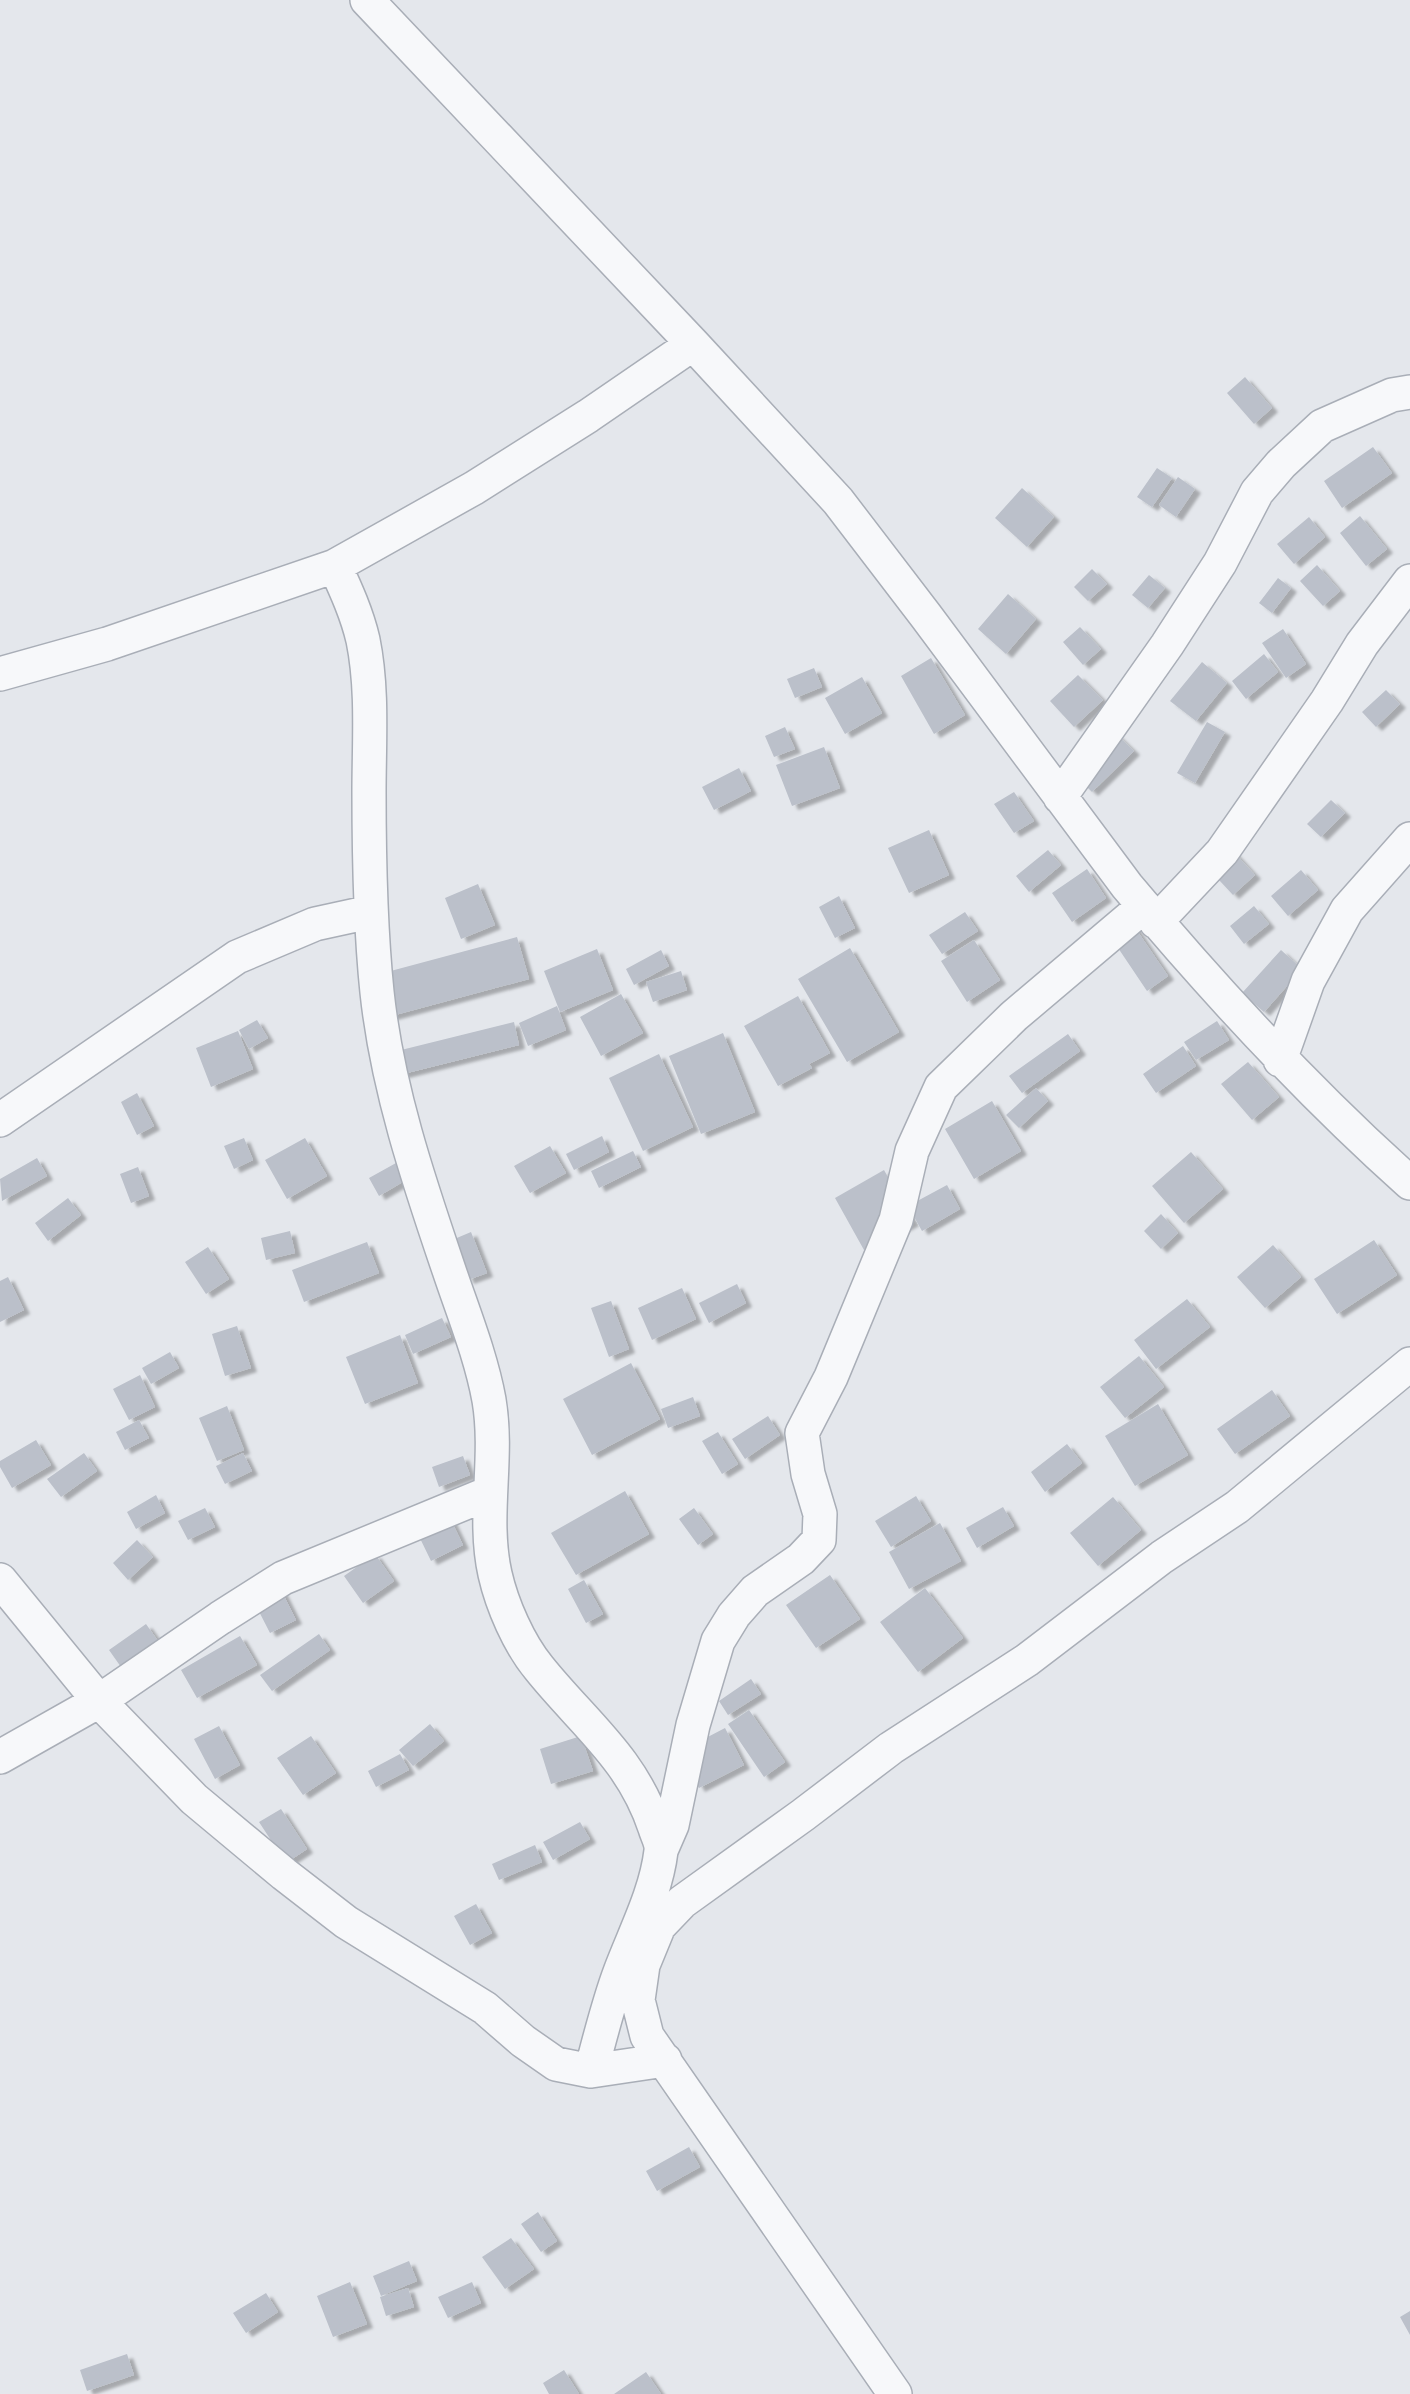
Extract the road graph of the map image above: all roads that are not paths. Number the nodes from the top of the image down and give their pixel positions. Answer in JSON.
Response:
{"nodes":[{"id":1,"x":368,"y":0,"type":"edge"},
{"id":2,"x":693,"y":344,"type":"junction"},
{"id":3,"x":1410,"y":392,"type":"edge"},
{"id":4,"x":335,"y":566,"type":"junction"},
{"id":5,"x":1410,"y":581,"type":"edge"},
{"id":6,"x":0,"y":674,"type":"edge"},
{"id":7,"x":1060,"y":797,"type":"junction"},
{"id":8,"x":1410,"y":839,"type":"edge"},
{"id":9,"x":370,"y":912,"type":"junction"},
{"id":10,"x":1150,"y":914,"type":"junction"},
{"id":11,"x":1280,"y":1060,"type":"junction"},
{"id":12,"x":0,"y":1120,"type":"edge"},
{"id":13,"x":1410,"y":1183,"type":"edge"},
{"id":14,"x":1406,"y":1378,"type":"edge"},
{"id":15,"x":489,"y":1493,"type":"junction"},
{"id":16,"x":0,"y":1580,"type":"edge"},
{"id":17,"x":99,"y":1701,"type":"junction"},
{"id":18,"x":0,"y":1757,"type":"edge"},
{"id":19,"x":662,"y":1848,"type":"junction"},
{"id":20,"x":665,"y":2060,"type":"junction"},
{"id":21,"x":591,"y":2072,"type":"junction"},
{"id":22,"x":895,"y":2394,"type":"edge"}],
"edges":[{"from":1,"to":2,"type":"street"},
{"from":2,"to":4,"type":"street"},
{"from":2,"to":7,"type":"street"},
{"from":3,"to":7,"type":"street"},
{"from":4,"to":6,"type":"street"},
{"from":4,"to":9,"type":"street"},
{"from":5,"to":10,"type":"street"},
{"from":7,"to":10,"type":"street"},
{"from":8,"to":11,"type":"street"},
{"from":9,"to":12,"type":"street"},
{"from":9,"to":15,"type":"street"},
{"from":10,"to":11,"type":"street"},
{"from":10,"to":19,"type":"street"},
{"from":11,"to":13,"type":"street"},
{"from":14,"to":20,"type":"street"},
{"from":15,"to":17,"type":"street"},
{"from":15,"to":19,"type":"street"},
{"from":16,"to":17,"type":"street"},
{"from":17,"to":18,"type":"street"},
{"from":17,"to":21,"type":"street"},
{"from":19,"to":21,"type":"street"},
{"from":20,"to":21,"type":"street"},
{"from":20,"to":22,"type":"street"}]}
